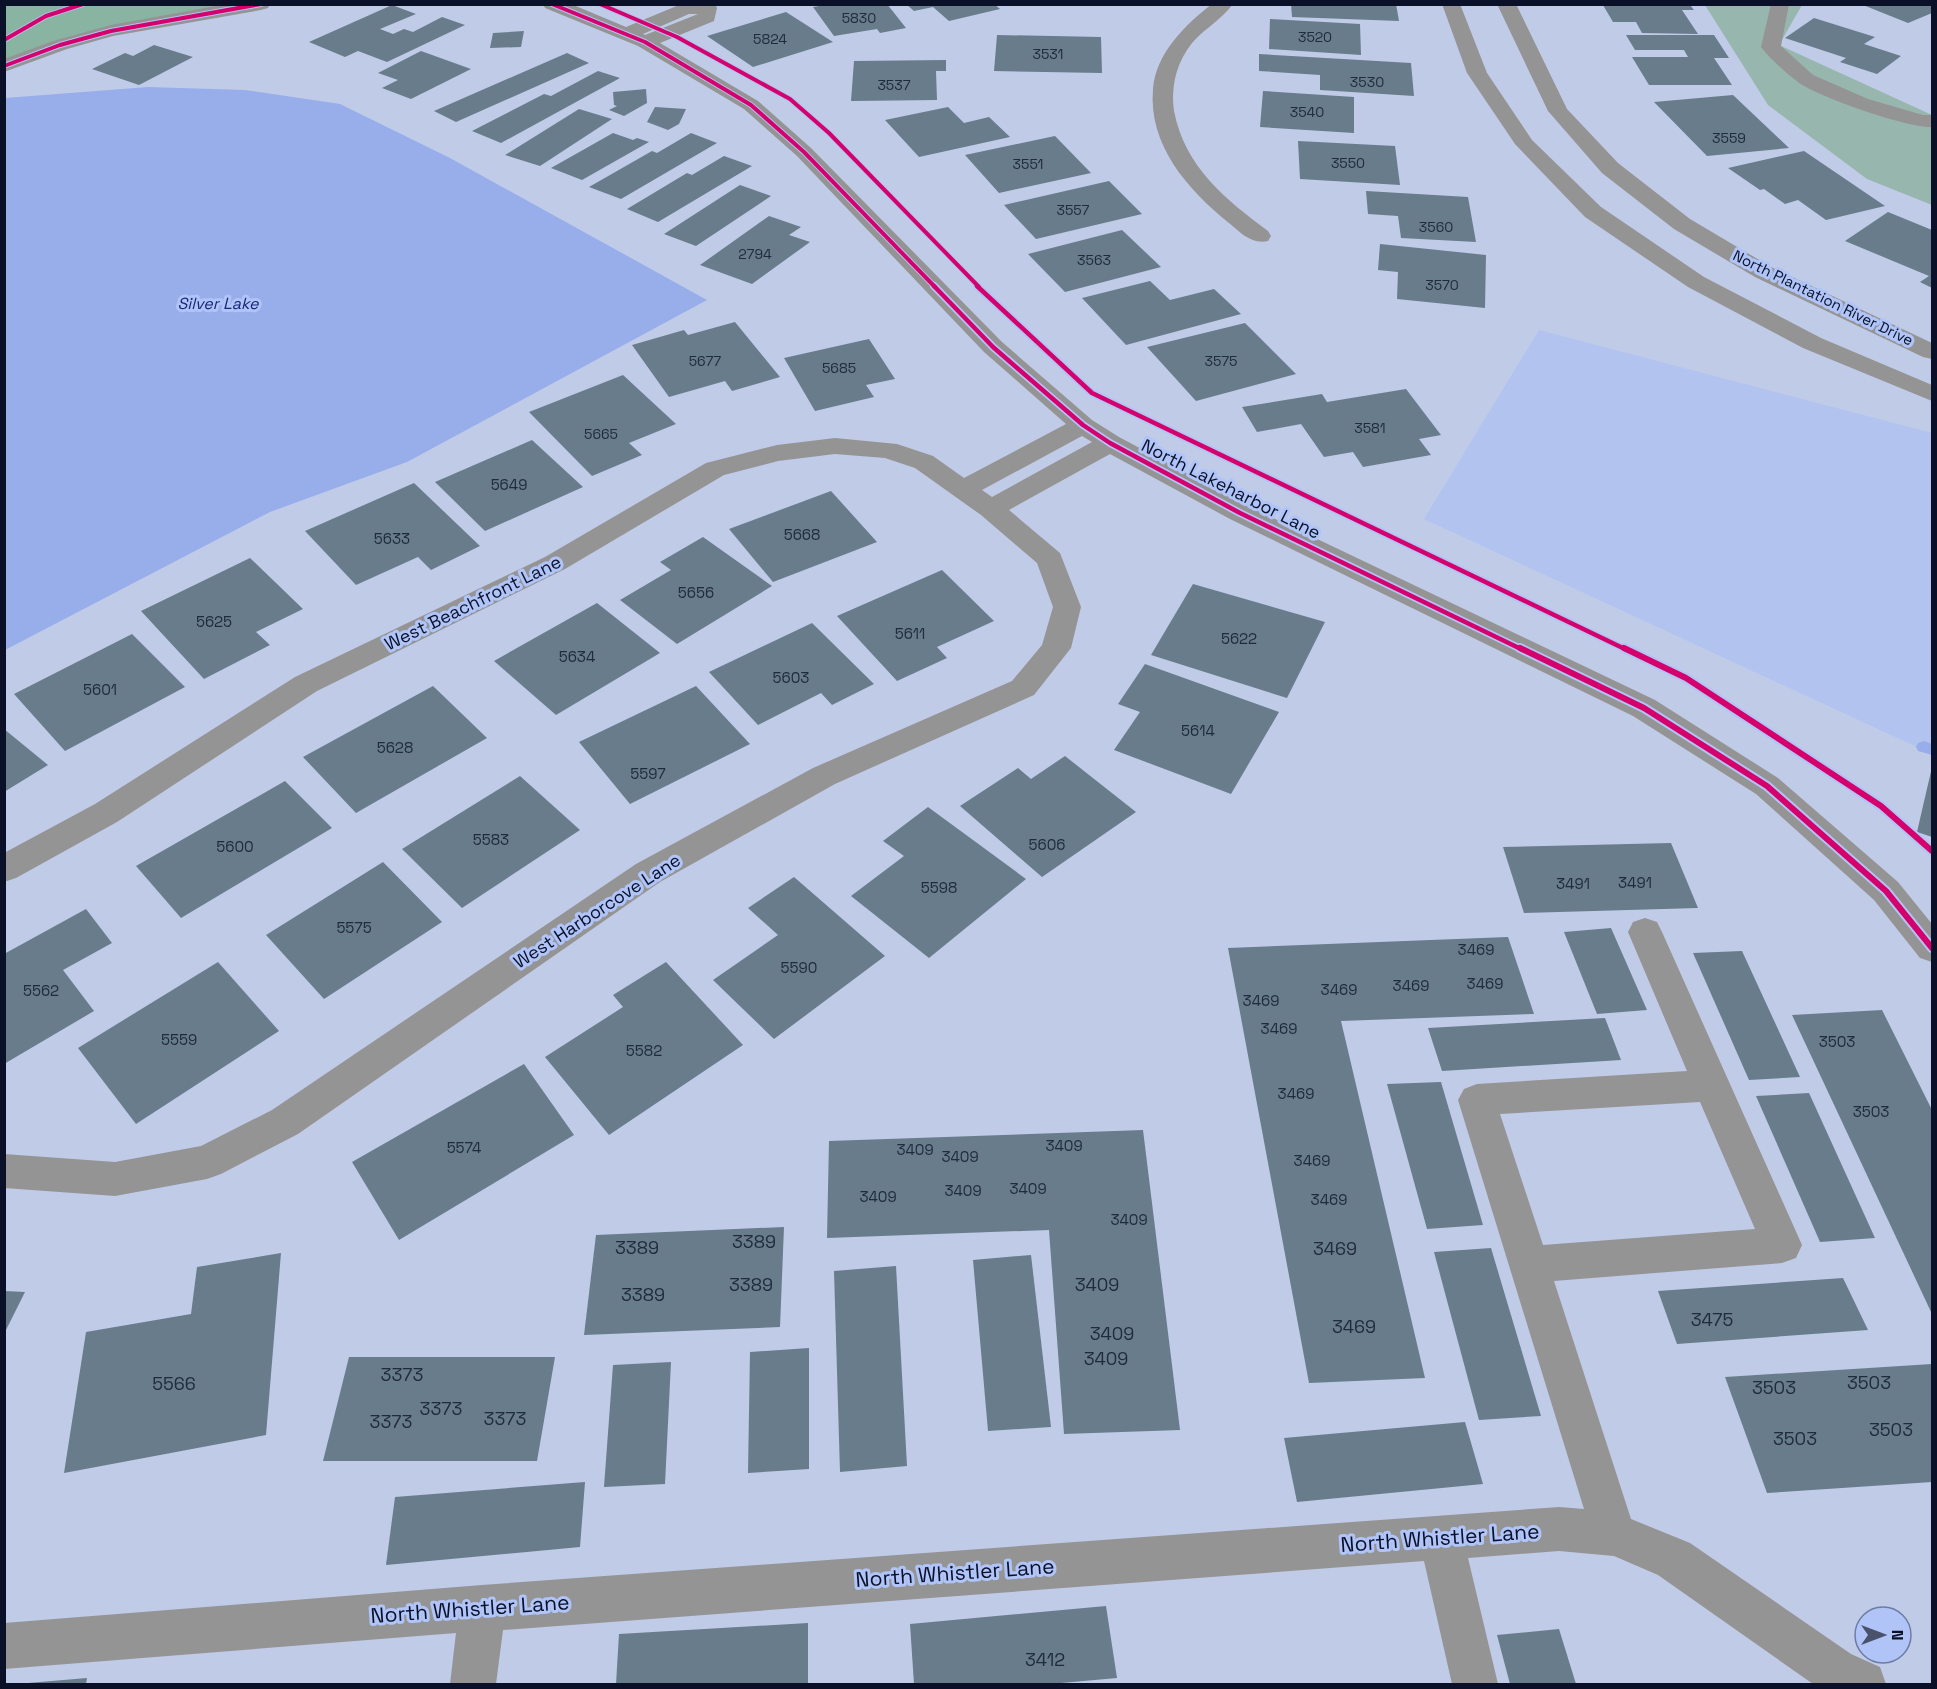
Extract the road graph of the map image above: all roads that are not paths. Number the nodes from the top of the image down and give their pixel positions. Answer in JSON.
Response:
{"nodes":[{"id":1,"x":261,"y":4,"type":"edge"},
{"id":2,"x":552,"y":4,"type":"edge"},
{"id":3,"x":1224,"y":4,"type":"edge"},
{"id":4,"x":1451,"y":4,"type":"edge"},
{"id":5,"x":1506,"y":4,"type":"edge"},
{"id":6,"x":1780,"y":4,"type":"edge"},
{"id":7,"x":712,"y":6,"type":"edge"},
{"id":8,"x":635,"y":38,"type":"junction"},
{"id":9,"x":4,"y":66,"type":"edge"},
{"id":10,"x":1932,"y":121,"type":"edge"},
{"id":11,"x":1260,"y":236,"type":"dead end"},
{"id":12,"x":1932,"y":352,"type":"edge"},
{"id":13,"x":1932,"y":394,"type":"edge"},
{"id":14,"x":1083,"y":425,"type":"junction"},
{"id":15,"x":1110,"y":443,"type":"junction"},
{"id":16,"x":964,"y":489,"type":"junction"},
{"id":17,"x":991,"y":509,"type":"junction"},
{"id":18,"x":4,"y":869,"type":"edge"},
{"id":19,"x":1645,"y":932,"type":"dead end"},
{"id":20,"x":1932,"y":948,"type":"edge"},
{"id":21,"x":1712,"y":1085,"type":"junction"},
{"id":22,"x":4,"y":1171,"type":"edge"},
{"id":23,"x":1529,"y":1264,"type":"junction"},
{"id":24,"x":1614,"y":1534,"type":"junction"},
{"id":25,"x":1441,"y":1538,"type":"junction"},
{"id":26,"x":482,"y":1608,"type":"junction"},
{"id":27,"x":4,"y":1646,"type":"edge"},
{"id":28,"x":473,"y":1684,"type":"edge"},
{"id":29,"x":1475,"y":1684,"type":"edge"},
{"id":30,"x":1863,"y":1684,"type":"edge"}],
"edges":[{"from":1,"to":9,"type":"street"},
{"from":2,"to":8,"type":"street","name":"North Lakeharbor Lane"},
{"from":3,"to":11,"type":"street"},
{"from":4,"to":13,"type":"street"},
{"from":5,"to":12,"type":"street","name":"North Plantation River Drive"},
{"from":6,"to":10,"type":"street"},
{"from":7,"to":8,"type":"street"},
{"from":8,"to":14,"type":"street","name":"North Lakeharbor Lane"},
{"from":14,"to":15,"type":"street","name":"North Lakeharbor Lane"},
{"from":14,"to":16,"type":"street"},
{"from":15,"to":17,"type":"street"},
{"from":15,"to":20,"type":"street","name":"North Lakeharbor Lane"},
{"from":16,"to":17,"type":"street","name":"West Harborcove Lane"},
{"from":16,"to":18,"type":"street","name":"West Beachfront Lane"},
{"from":17,"to":22,"type":"street","name":"West Harborcove Lane"},
{"from":19,"to":21,"type":"street"},
{"from":21,"to":23,"type":"street"},
{"from":21,"to":23,"type":"street"},
{"from":23,"to":24,"type":"street"},
{"from":24,"to":25,"type":"street","name":"North Whistler Lane"},
{"from":24,"to":30,"type":"street","name":"North Whistler Lane"},
{"from":25,"to":26,"type":"street","name":"North Whistler Lane"},
{"from":25,"to":29,"type":"street"},
{"from":26,"to":27,"type":"street","name":"North Whistler Lane"},
{"from":26,"to":28,"type":"street"}]}
